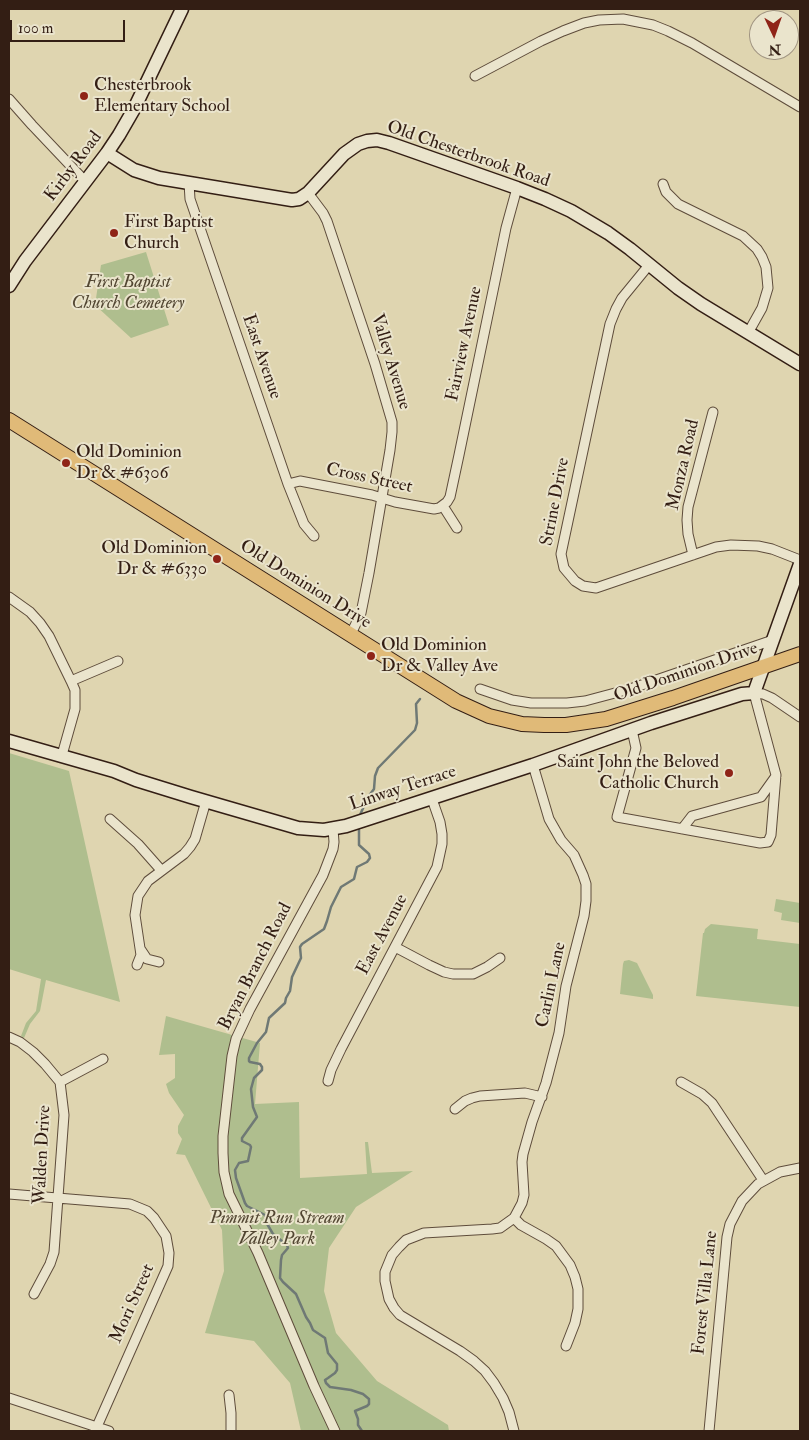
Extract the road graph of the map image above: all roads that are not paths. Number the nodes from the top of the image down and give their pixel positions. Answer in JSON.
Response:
{"nodes":[{"id":1,"x":182,"y":9,"type":"edge"},
{"id":2,"x":475,"y":76,"type":"dead end"},
{"id":3,"x":9,"y":99,"type":"edge"},
{"id":4,"x":800,"y":107,"type":"edge"},
{"id":5,"x":107,"y":153,"type":"junction"},
{"id":6,"x":85,"y":180,"type":"junction"},
{"id":7,"x":189,"y":183,"type":"junction"},
{"id":8,"x":663,"y":184,"type":"dead end"},
{"id":9,"x":517,"y":188,"type":"junction"},
{"id":10,"x":308,"y":193,"type":"junction"},
{"id":11,"x":649,"y":265,"type":"junction"},
{"id":12,"x":9,"y":286,"type":"edge"},
{"id":13,"x":748,"y":333,"type":"junction"},
{"id":14,"x":800,"y":364,"type":"edge"},
{"id":15,"x":713,"y":412,"type":"dead end"},
{"id":16,"x":9,"y":420,"type":"edge"},
{"id":17,"x":288,"y":484,"type":"junction"},
{"id":18,"x":382,"y":498,"type":"junction"},
{"id":19,"x":443,"y":506,"type":"junction"},
{"id":20,"x":457,"y":528,"type":"dead end"},
{"id":21,"x":314,"y":536,"type":"dead end"},
{"id":22,"x":693,"y":555,"type":"junction"},
{"id":23,"x":800,"y":560,"type":"edge"},
{"id":24,"x":800,"y":564,"type":"edge"},
{"id":25,"x":9,"y":597,"type":"edge"},
{"id":26,"x":350,"y":636,"type":"junction"},
{"id":27,"x":773,"y":640,"type":"junction"},
{"id":28,"x":800,"y":654,"type":"edge"},
{"id":29,"x":118,"y":661,"type":"dead end"},
{"id":30,"x":764,"y":666,"type":"junction"},
{"id":31,"x":71,"y":681,"type":"junction"},
{"id":32,"x":480,"y":689,"type":"dead end"},
{"id":33,"x":754,"y":692,"type":"junction"},
{"id":34,"x":800,"y":717,"type":"edge"},
{"id":35,"x":632,"y":730,"type":"junction"},
{"id":36,"x":9,"y":741,"type":"edge"},
{"id":37,"x":62,"y":756,"type":"junction"},
{"id":38,"x":533,"y":765,"type":"junction"},
{"id":39,"x":776,"y":775,"type":"junction"},
{"id":40,"x":432,"y":799,"type":"junction"},
{"id":41,"x":206,"y":801,"type":"junction"},
{"id":42,"x":110,"y":819,"type":"dead end"},
{"id":43,"x":333,"y":829,"type":"junction"},
{"id":44,"x":682,"y":829,"type":"junction"},
{"id":45,"x":161,"y":870,"type":"junction"},
{"id":46,"x":395,"y":947,"type":"junction"},
{"id":47,"x":141,"y":950,"type":"junction"},
{"id":48,"x":500,"y":958,"type":"dead end"},
{"id":49,"x":159,"y":962,"type":"dead end"},
{"id":50,"x":137,"y":965,"type":"dead end"},
{"id":51,"x":9,"y":1037,"type":"edge"},
{"id":52,"x":104,"y":1058,"type":"dead end"},
{"id":53,"x":60,"y":1082,"type":"junction"},
{"id":54,"x":328,"y":1082,"type":"dead end"},
{"id":55,"x":680,"y":1082,"type":"dead end"},
{"id":56,"x":542,"y":1097,"type":"junction"},
{"id":57,"x":456,"y":1109,"type":"dead end"},
{"id":58,"x":800,"y":1168,"type":"edge"},
{"id":59,"x":763,"y":1180,"type":"junction"},
{"id":60,"x":9,"y":1194,"type":"edge"},
{"id":61,"x":58,"y":1198,"type":"junction"},
{"id":62,"x":514,"y":1218,"type":"junction"},
{"id":63,"x":34,"y":1294,"type":"dead end"},
{"id":64,"x":566,"y":1346,"type":"dead end"},
{"id":65,"x":229,"y":1395,"type":"dead end"},
{"id":66,"x":9,"y":1398,"type":"edge"},
{"id":67,"x":96,"y":1429,"type":"edge"},
{"id":68,"x":109,"y":1431,"type":"edge"},
{"id":69,"x":231,"y":1431,"type":"edge"},
{"id":70,"x":335,"y":1431,"type":"edge"},
{"id":71,"x":514,"y":1431,"type":"edge"},
{"id":72,"x":709,"y":1431,"type":"edge"}],
"edges":[{"from":1,"to":5,"type":"street","name":"Kirby Road"},
{"from":2,"to":4,"type":"street"},
{"from":3,"to":6,"type":"street"},
{"from":5,"to":6,"type":"street","name":"Kirby Road"},
{"from":5,"to":7,"type":"street","name":"Old Chesterbrook Road"},
{"from":6,"to":12,"type":"street","name":"Kirby Road"},
{"from":7,"to":10,"type":"street","name":"Old Chesterbrook Road"},
{"from":7,"to":17,"type":"street","name":"East Avenue"},
{"from":8,"to":13,"type":"street"},
{"from":9,"to":10,"type":"street","name":"Old Chesterbrook Road"},
{"from":9,"to":11,"type":"street","name":"Old Chesterbrook Road"},
{"from":9,"to":19,"type":"street","name":"Fairview Avenue"},
{"from":10,"to":18,"type":"street","name":"Valley Avenue"},
{"from":11,"to":13,"type":"street","name":"Old Chesterbrook Road"},
{"from":11,"to":22,"type":"street","name":"Strine Drive"},
{"from":13,"to":14,"type":"street","name":"Old Chesterbrook Road"},
{"from":15,"to":22,"type":"street","name":"Monza Road"},
{"from":16,"to":26,"type":"main road","name":"Old Dominion Drive"},
{"from":17,"to":18,"type":"street","name":"Cross Street"},
{"from":17,"to":21,"type":"street","name":"East Avenue"},
{"from":18,"to":19,"type":"street","name":"Cross Street"},
{"from":18,"to":26,"type":"street","name":"Valley Avenue"},
{"from":19,"to":20,"type":"street"},
{"from":22,"to":23,"type":"street","name":"Strine Drive"},
{"from":24,"to":27,"type":"street"},
{"from":25,"to":31,"type":"street"},
{"from":26,"to":30,"type":"main road","name":"Old Dominion Drive"},
{"from":27,"to":30,"type":"street"},
{"from":27,"to":32,"type":"street"},
{"from":28,"to":30,"type":"main road","name":"Old Dominion Drive"},
{"from":29,"to":31,"type":"street"},
{"from":30,"to":33,"type":"street"},
{"from":31,"to":37,"type":"street"},
{"from":33,"to":34,"type":"street"},
{"from":33,"to":35,"type":"street","name":"Linway Terrace"},
{"from":33,"to":39,"type":"street"},
{"from":35,"to":38,"type":"street","name":"Linway Terrace"},
{"from":35,"to":44,"type":"street"},
{"from":36,"to":37,"type":"street","name":"Linway Terrace"},
{"from":37,"to":41,"type":"street","name":"Linway Terrace"},
{"from":38,"to":40,"type":"street","name":"Linway Terrace"},
{"from":38,"to":56,"type":"street","name":"Carlin Lane"},
{"from":39,"to":44,"type":"street"},
{"from":39,"to":44,"type":"street"},
{"from":40,"to":43,"type":"street","name":"Linway Terrace"},
{"from":40,"to":46,"type":"street","name":"East Avenue"},
{"from":41,"to":43,"type":"street","name":"Linway Terrace"},
{"from":41,"to":45,"type":"street"},
{"from":42,"to":45,"type":"street"},
{"from":43,"to":70,"type":"street","name":"Bryan Branch Road"},
{"from":45,"to":47,"type":"street"},
{"from":46,"to":48,"type":"street"},
{"from":46,"to":54,"type":"street","name":"East Avenue"},
{"from":47,"to":49,"type":"street"},
{"from":47,"to":50,"type":"street"},
{"from":51,"to":53,"type":"street","name":"Walden Drive"},
{"from":52,"to":53,"type":"street"},
{"from":53,"to":61,"type":"street","name":"Walden Drive"},
{"from":55,"to":59,"type":"street"},
{"from":56,"to":57,"type":"street"},
{"from":56,"to":62,"type":"street","name":"Carlin Lane"},
{"from":58,"to":59,"type":"street","name":"Forest Villa Lane"},
{"from":59,"to":72,"type":"street","name":"Forest Villa Lane"},
{"from":60,"to":61,"type":"street","name":"Mori Street"},
{"from":61,"to":63,"type":"street","name":"Walden Drive"},
{"from":61,"to":67,"type":"street","name":"Mori Street"},
{"from":62,"to":64,"type":"street"},
{"from":62,"to":71,"type":"street"},
{"from":65,"to":69,"type":"street"},
{"from":66,"to":67,"type":"street"},
{"from":67,"to":68,"type":"street"}]}
